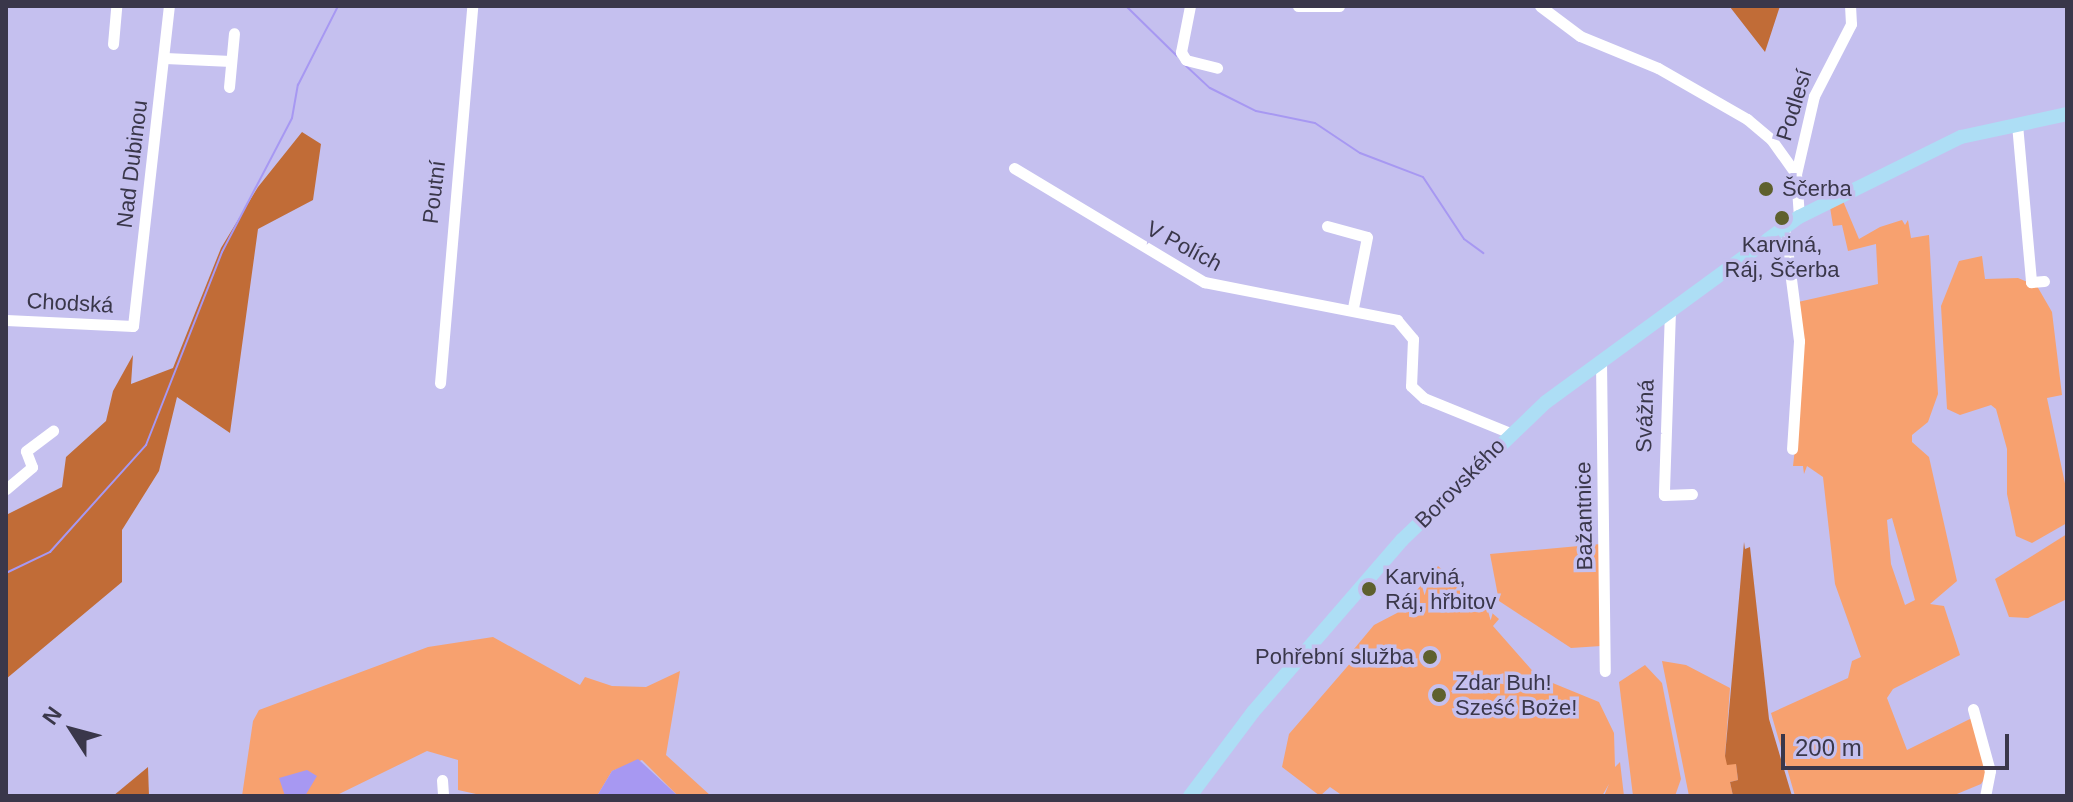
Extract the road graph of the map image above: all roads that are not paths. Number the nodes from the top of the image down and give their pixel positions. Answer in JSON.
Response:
{"nodes":[{"id":1,"x":116,"y":6,"type":"edge"},
{"id":2,"x":169,"y":6,"type":"edge"},
{"id":3,"x":472,"y":6,"type":"edge"},
{"id":4,"x":1190,"y":6,"type":"edge"},
{"id":5,"x":1298,"y":6,"type":"edge"},
{"id":6,"x":1339,"y":6,"type":"edge"},
{"id":7,"x":1540,"y":6,"type":"edge"},
{"id":8,"x":1850,"y":6,"type":"edge"},
{"id":9,"x":234,"y":33,"type":"dead end"},
{"id":10,"x":113,"y":44,"type":"dead end"},
{"id":11,"x":165,"y":58,"type":"junction"},
{"id":12,"x":231,"y":61,"type":"junction"},
{"id":13,"x":1217,"y":68,"type":"dead end"},
{"id":14,"x":229,"y":87,"type":"dead end"},
{"id":15,"x":2067,"y":114,"type":"edge"},
{"id":16,"x":2017,"y":124,"type":"junction"},
{"id":17,"x":1014,"y":168,"type":"dead end"},
{"id":18,"x":1796,"y":174,"type":"junction"},
{"id":19,"x":1799,"y":217,"type":"junction"},
{"id":20,"x":1784,"y":225,"type":"junction"},
{"id":21,"x":1327,"y":226,"type":"dead end"},
{"id":22,"x":2044,"y":281,"type":"dead end"},
{"id":23,"x":1353,"y":308,"type":"junction"},
{"id":24,"x":1670,"y":310,"type":"junction"},
{"id":25,"x":6,"y":320,"type":"edge"},
{"id":26,"x":133,"y":326,"type":"joint"},
{"id":27,"x":1601,"y":361,"type":"junction"},
{"id":28,"x":440,"y":383,"type":"dead end"},
{"id":29,"x":53,"y":431,"type":"dead end"},
{"id":30,"x":1510,"y":433,"type":"junction"},
{"id":31,"x":1792,"y":449,"type":"dead end"},
{"id":32,"x":6,"y":489,"type":"edge"},
{"id":33,"x":1692,"y":494,"type":"dead end"},
{"id":34,"x":1605,"y":671,"type":"dead end"},
{"id":35,"x":1973,"y":709,"type":"dead end"},
{"id":36,"x":442,"y":780,"type":"dead end"},
{"id":37,"x":443,"y":796,"type":"edge"},
{"id":38,"x":1190,"y":796,"type":"edge"},
{"id":39,"x":1985,"y":796,"type":"edge"}],
"edges":[{"from":1,"to":10,"type":"street"},
{"from":2,"to":11,"type":"street","name":"Nad Dubinou"},
{"from":3,"to":28,"type":"street","name":"Poutní"},
{"from":4,"to":13,"type":"street"},
{"from":5,"to":6,"type":"street"},
{"from":7,"to":18,"type":"street"},
{"from":8,"to":18,"type":"street","name":"Podlesí"},
{"from":9,"to":12,"type":"street"},
{"from":11,"to":12,"type":"street"},
{"from":11,"to":26,"type":"street","name":"Nad Dubinou"},
{"from":12,"to":14,"type":"street"},
{"from":15,"to":16,"type":"main road","name":"Borovského"},
{"from":16,"to":19,"type":"main road","name":"Borovského"},
{"from":16,"to":22,"type":"street"},
{"from":17,"to":23,"type":"street","name":"V Polích"},
{"from":18,"to":19,"type":"street"},
{"from":19,"to":20,"type":"main road","name":"Borovského"},
{"from":20,"to":24,"type":"main road","name":"Borovského"},
{"from":20,"to":31,"type":"street"},
{"from":21,"to":23,"type":"street"},
{"from":23,"to":30,"type":"street","name":"V Polích"},
{"from":24,"to":27,"type":"main road","name":"Borovského"},
{"from":24,"to":33,"type":"street","name":"Svážná"},
{"from":25,"to":26,"type":"street","name":"Chodská"},
{"from":27,"to":30,"type":"main road","name":"Borovského"},
{"from":27,"to":34,"type":"street","name":"Bažantnice"},
{"from":29,"to":32,"type":"street"},
{"from":30,"to":38,"type":"main road","name":"Borovského"},
{"from":35,"to":39,"type":"street"},
{"from":36,"to":37,"type":"street"}]}
